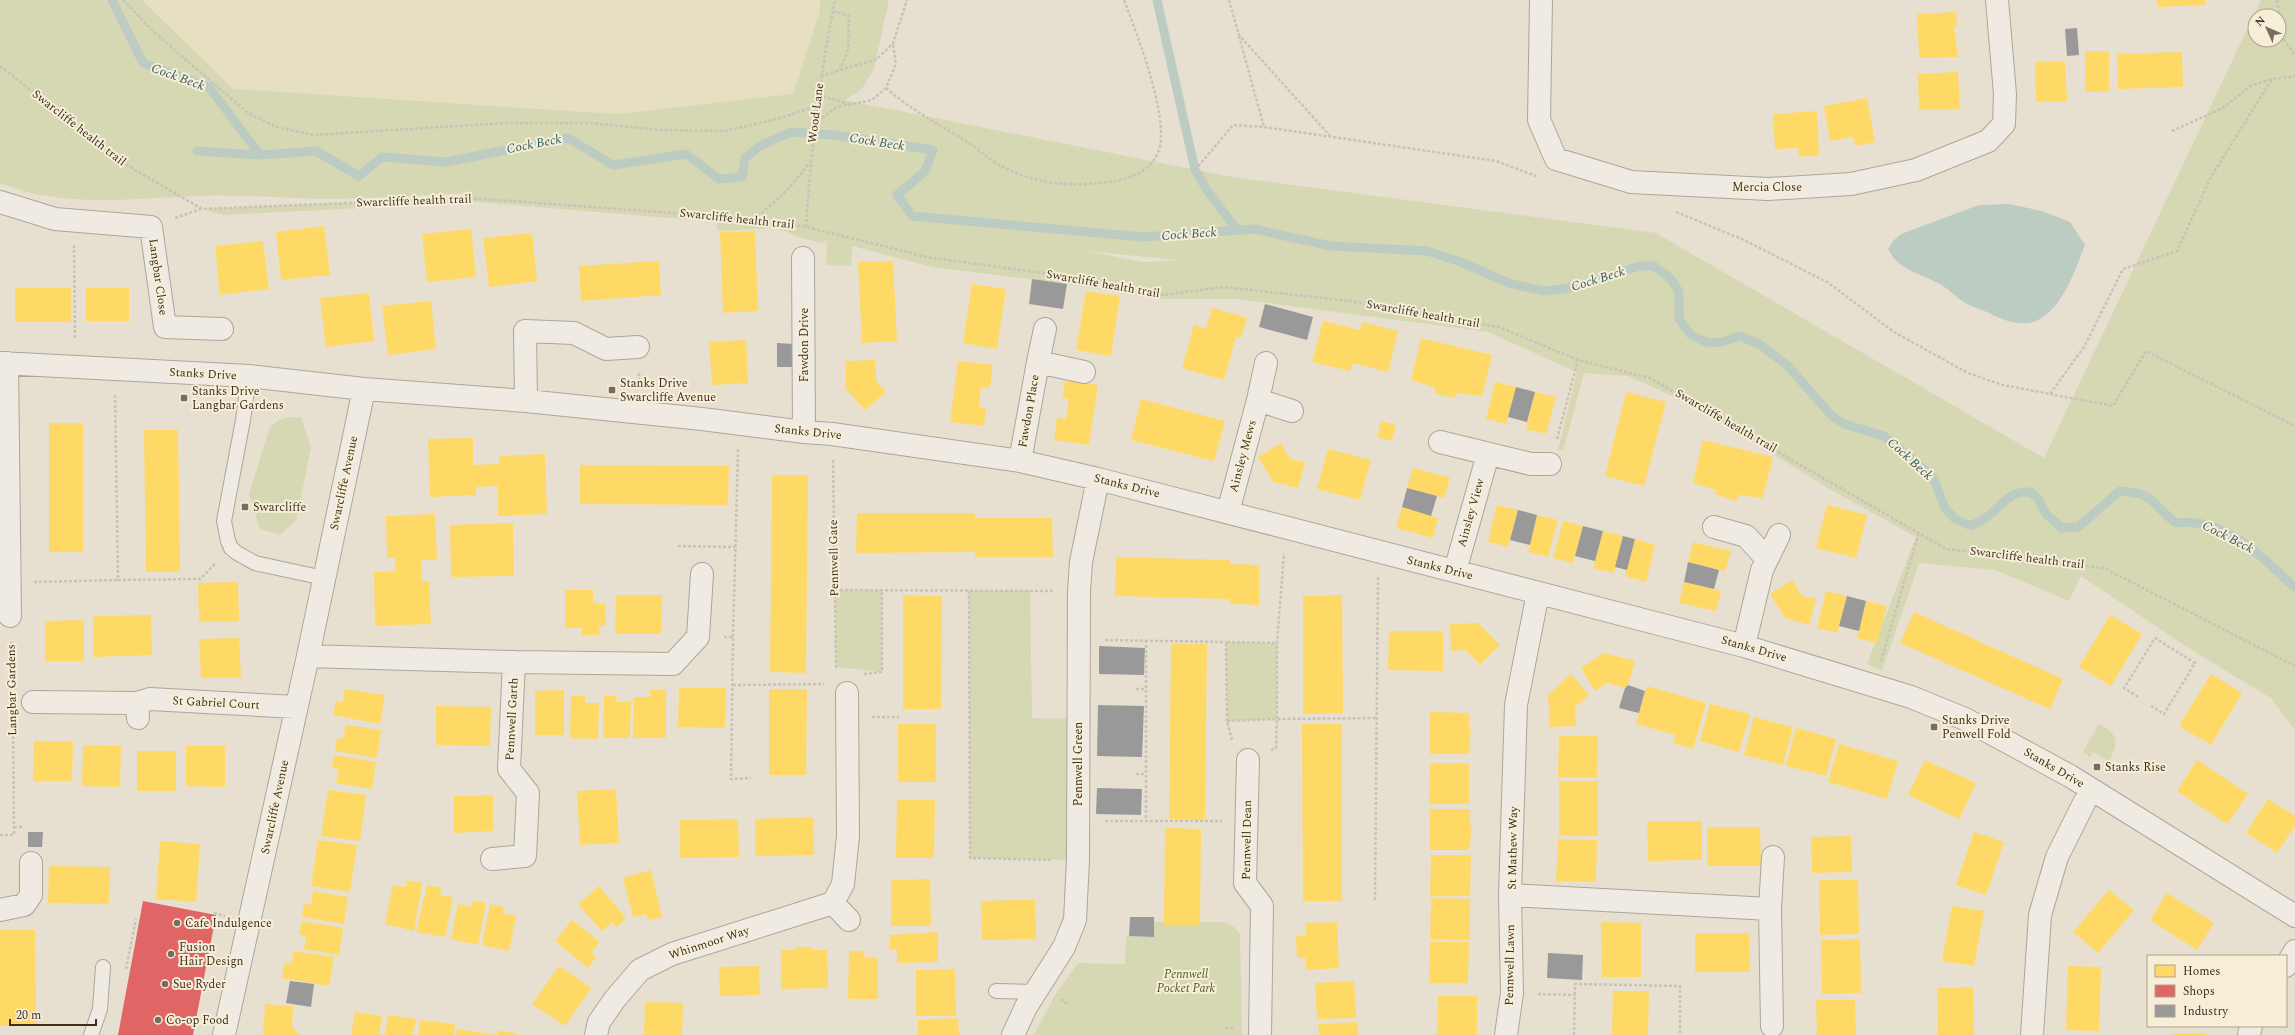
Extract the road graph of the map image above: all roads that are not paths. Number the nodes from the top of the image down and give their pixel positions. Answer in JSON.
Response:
{"nodes":[{"id":1,"x":1541,"y":0,"type":"edge"},
{"id":2,"x":1997,"y":0,"type":"edge"},
{"id":3,"x":0,"y":202,"type":"edge"},
{"id":4,"x":803,"y":258,"type":"dead end"},
{"id":5,"x":222,"y":329,"type":"dead end"},
{"id":6,"x":1045,"y":329,"type":"dead end"},
{"id":7,"x":638,"y":346,"type":"dead end"},
{"id":8,"x":1038,"y":362,"type":"junction"},
{"id":9,"x":4,"y":363,"type":"edge"},
{"id":10,"x":1266,"y":363,"type":"dead end"},
{"id":11,"x":1084,"y":372,"type":"dead end"},
{"id":12,"x":249,"y":376,"type":"junction"},
{"id":13,"x":364,"y":389,"type":"junction"},
{"id":14,"x":1258,"y":400,"type":"junction"},
{"id":15,"x":526,"y":401,"type":"junction"},
{"id":16,"x":1292,"y":411,"type":"dead end"},
{"id":17,"x":804,"y":432,"type":"junction"},
{"id":18,"x":1440,"y":442,"type":"dead end"},
{"id":19,"x":1488,"y":454,"type":"junction"},
{"id":20,"x":1020,"y":461,"type":"junction"},
{"id":21,"x":1550,"y":464,"type":"road end"},
{"id":22,"x":1098,"y":479,"type":"junction"},
{"id":23,"x":1228,"y":512,"type":"junction"},
{"id":24,"x":1714,"y":526,"type":"dead end"},
{"id":25,"x":1780,"y":535,"type":"dead end"},
{"id":26,"x":1767,"y":559,"type":"junction"},
{"id":27,"x":1455,"y":571,"type":"junction"},
{"id":28,"x":702,"y":574,"type":"dead end"},
{"id":29,"x":324,"y":578,"type":"junction"},
{"id":30,"x":1538,"y":593,"type":"junction"},
{"id":31,"x":10,"y":616,"type":"road end"},
{"id":32,"x":1744,"y":646,"type":"junction"},
{"id":33,"x":308,"y":656,"type":"junction"},
{"id":34,"x":514,"y":662,"type":"junction"},
{"id":35,"x":851,"y":687,"type":"road end"},
{"id":36,"x":33,"y":702,"type":"dead end"},
{"id":37,"x":296,"y":707,"type":"junction"},
{"id":38,"x":1248,"y":760,"type":"road end"},
{"id":39,"x":2091,"y":789,"type":"junction"},
{"id":40,"x":1773,"y":857,"type":"dead end"},
{"id":41,"x":492,"y":858,"type":"dead end"},
{"id":42,"x":31,"y":863,"type":"dead end"},
{"id":43,"x":1510,"y":895,"type":"junction"},
{"id":44,"x":833,"y":903,"type":"junction"},
{"id":45,"x":1770,"y":909,"type":"junction"},
{"id":46,"x":0,"y":910,"type":"edge"},
{"id":47,"x":2295,"y":916,"type":"edge"},
{"id":48,"x":849,"y":920,"type":"dead end"},
{"id":49,"x":2295,"y":951,"type":"edge"},
{"id":50,"x":2287,"y":964,"type":"edge"},
{"id":51,"x":103,"y":967,"type":"dead end"},
{"id":52,"x":996,"y":991,"type":"dead end"},
{"id":53,"x":1036,"y":992,"type":"junction"},
{"id":54,"x":1772,"y":1026,"type":"dead end"},
{"id":55,"x":91,"y":1035,"type":"edge"},
{"id":56,"x":224,"y":1035,"type":"edge"},
{"id":57,"x":596,"y":1035,"type":"edge"},
{"id":58,"x":1013,"y":1035,"type":"edge"},
{"id":59,"x":1260,"y":1035,"type":"edge"},
{"id":60,"x":1506,"y":1035,"type":"edge"},
{"id":61,"x":2032,"y":1035,"type":"edge"}],
"edges":[{"from":1,"to":2,"type":"street","name":"Mercia Close"},
{"from":3,"to":5,"type":"street","name":"Langbar Close"},
{"from":4,"to":17,"type":"street","name":"Fawdon Drive"},
{"from":6,"to":8,"type":"street","name":"Fawdon Place"},
{"from":7,"to":15,"type":"street"},
{"from":8,"to":11,"type":"street","name":"Fawdon Place"},
{"from":8,"to":20,"type":"street","name":"Fawdon Place"},
{"from":9,"to":12,"type":"street","name":"Stanks Drive"},
{"from":9,"to":31,"type":"street"},
{"from":10,"to":14,"type":"street","name":"Ainsley Mews"},
{"from":12,"to":13,"type":"street","name":"Stanks Drive"},
{"from":12,"to":29,"type":"lane"},
{"from":13,"to":15,"type":"street","name":"Stanks Drive"},
{"from":13,"to":29,"type":"street","name":"Swarcliffe Avenue"},
{"from":14,"to":16,"type":"street"},
{"from":14,"to":23,"type":"street","name":"Ainsley Mews"},
{"from":15,"to":17,"type":"street","name":"Stanks Drive"},
{"from":17,"to":20,"type":"street","name":"Stanks Drive"},
{"from":18,"to":19,"type":"street"},
{"from":19,"to":21,"type":"street"},
{"from":19,"to":27,"type":"street","name":"Ainsley View"},
{"from":20,"to":22,"type":"street","name":"Stanks Drive"},
{"from":22,"to":23,"type":"street","name":"Stanks Drive"},
{"from":22,"to":53,"type":"street","name":"Pennwell Green"},
{"from":23,"to":27,"type":"street","name":"Stanks Drive"},
{"from":24,"to":26,"type":"street"},
{"from":25,"to":26,"type":"street"},
{"from":26,"to":32,"type":"street"},
{"from":27,"to":30,"type":"street","name":"Stanks Drive"},
{"from":28,"to":34,"type":"street","name":"Pennwell Garth"},
{"from":29,"to":33,"type":"street","name":"Swarcliffe Avenue"},
{"from":30,"to":32,"type":"street","name":"Stanks Drive"},
{"from":30,"to":43,"type":"street","name":"St Mathew Way"},
{"from":32,"to":39,"type":"street","name":"Stanks Drive"},
{"from":33,"to":34,"type":"street","name":"Pennwell Garth"},
{"from":33,"to":37,"type":"street","name":"Swarcliffe Avenue"},
{"from":34,"to":41,"type":"street","name":"Pennwell Garth"},
{"from":35,"to":44,"type":"street"},
{"from":36,"to":37,"type":"street","name":"St Gabriel Court"},
{"from":37,"to":56,"type":"street","name":"Swarcliffe Avenue"},
{"from":38,"to":59,"type":"street","name":"Pennwell Dean"},
{"from":39,"to":47,"type":"street","name":"Stanks Drive"},
{"from":39,"to":61,"type":"street"},
{"from":40,"to":45,"type":"street"},
{"from":42,"to":46,"type":"street"},
{"from":43,"to":45,"type":"street","name":"St Mathew Way"},
{"from":43,"to":60,"type":"street","name":"Pennwell Lawn"},
{"from":44,"to":48,"type":"street"},
{"from":44,"to":57,"type":"street","name":"Whinmoor Way"},
{"from":45,"to":54,"type":"street"},
{"from":49,"to":50,"type":"street"},
{"from":51,"to":55,"type":"lane"},
{"from":52,"to":53,"type":"lane"},
{"from":53,"to":58,"type":"street","name":"Pennwell Green"}]}
